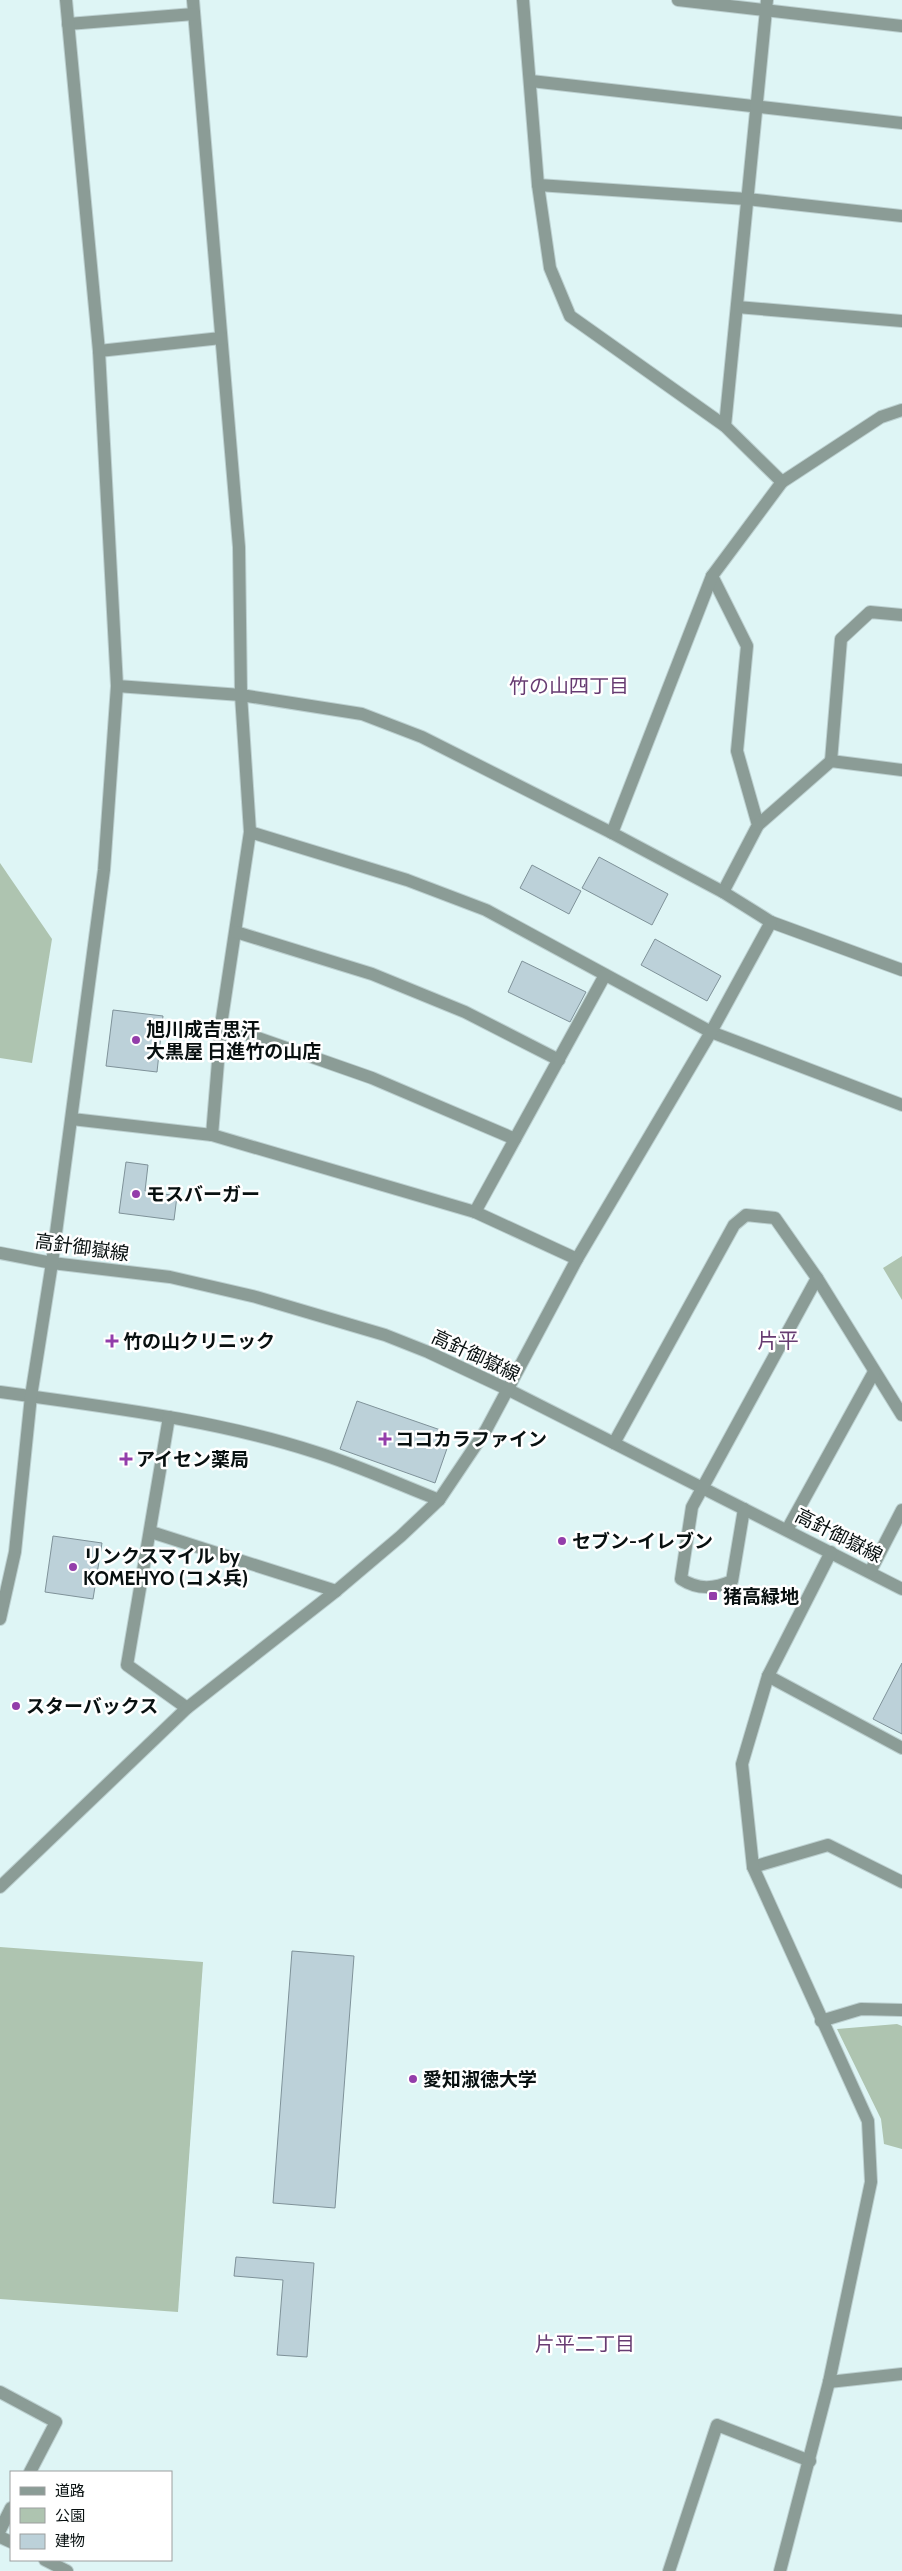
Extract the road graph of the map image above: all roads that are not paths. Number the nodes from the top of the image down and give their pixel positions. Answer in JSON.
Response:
{"nodes":[{"id":1,"x":66,"y":0,"type":"edge"},
{"id":2,"x":193,"y":0,"type":"edge"},
{"id":3,"x":523,"y":0,"type":"edge"},
{"id":4,"x":678,"y":0,"type":"edge"},
{"id":5,"x":766,"y":5,"type":"edge"},
{"id":6,"x":194,"y":14,"type":"junction"},
{"id":7,"x":68,"y":24,"type":"junction"},
{"id":8,"x":902,"y":26,"type":"edge"},
{"id":9,"x":531,"y":81,"type":"junction"},
{"id":10,"x":755,"y":106,"type":"junction"},
{"id":11,"x":902,"y":123,"type":"edge"},
{"id":12,"x":538,"y":185,"type":"junction"},
{"id":13,"x":747,"y":199,"type":"junction"},
{"id":14,"x":902,"y":216,"type":"edge"},
{"id":15,"x":737,"y":307,"type":"junction"},
{"id":16,"x":902,"y":322,"type":"edge"},
{"id":17,"x":221,"y":338,"type":"junction"},
{"id":18,"x":99,"y":351,"type":"junction"},
{"id":19,"x":902,"y":410,"type":"edge"},
{"id":20,"x":725,"y":426,"type":"junction"},
{"id":21,"x":782,"y":482,"type":"junction"},
{"id":22,"x":712,"y":576,"type":"junction"},
{"id":23,"x":902,"y":615,"type":"edge"},
{"id":24,"x":116,"y":686,"type":"junction"},
{"id":25,"x":241,"y":695,"type":"junction"},
{"id":26,"x":831,"y":761,"type":"junction"},
{"id":27,"x":902,"y":770,"type":"edge"},
{"id":28,"x":758,"y":825,"type":"junction"},
{"id":29,"x":250,"y":832,"type":"junction"},
{"id":30,"x":612,"y":833,"type":"junction"},
{"id":31,"x":723,"y":892,"type":"junction"},
{"id":32,"x":771,"y":922,"type":"junction"},
{"id":33,"x":236,"y":932,"type":"junction"},
{"id":34,"x":902,"y":970,"type":"edge"},
{"id":35,"x":605,"y":975,"type":"junction"},
{"id":36,"x":221,"y":1026,"type":"junction"},
{"id":37,"x":711,"y":1032,"type":"junction"},
{"id":38,"x":559,"y":1060,"type":"junction"},
{"id":39,"x":902,"y":1105,"type":"edge"},
{"id":40,"x":72,"y":1119,"type":"junction"},
{"id":41,"x":212,"y":1135,"type":"junction"},
{"id":42,"x":515,"y":1139,"type":"junction"},
{"id":43,"x":475,"y":1212,"type":"junction"},
{"id":44,"x":0,"y":1253,"type":"edge"},
{"id":45,"x":577,"y":1259,"type":"junction"},
{"id":46,"x":52,"y":1262,"type":"junction"},
{"id":47,"x":817,"y":1278,"type":"junction"},
{"id":48,"x":874,"y":1372,"type":"junction"},
{"id":49,"x":507,"y":1389,"type":"junction"},
{"id":50,"x":0,"y":1392,"type":"edge"},
{"id":51,"x":31,"y":1396,"type":"junction"},
{"id":52,"x":902,"y":1415,"type":"edge"},
{"id":53,"x":169,"y":1417,"type":"junction"},
{"id":54,"x":614,"y":1443,"type":"junction"},
{"id":55,"x":702,"y":1488,"type":"junction"},
{"id":56,"x":439,"y":1500,"type":"junction"},
{"id":57,"x":744,"y":1509,"type":"junction"},
{"id":58,"x":902,"y":1510,"type":"edge"},
{"id":59,"x":787,"y":1530,"type":"junction"},
{"id":60,"x":151,"y":1532,"type":"junction"},
{"id":61,"x":830,"y":1552,"type":"junction"},
{"id":62,"x":870,"y":1572,"type":"junction"},
{"id":63,"x":902,"y":1589,"type":"edge"},
{"id":64,"x":336,"y":1591,"type":"junction"},
{"id":65,"x":0,"y":1619,"type":"edge"},
{"id":66,"x":768,"y":1676,"type":"junction"},
{"id":67,"x":187,"y":1708,"type":"junction"},
{"id":68,"x":902,"y":1748,"type":"edge"},
{"id":69,"x":753,"y":1867,"type":"junction"},
{"id":70,"x":902,"y":1882,"type":"edge"},
{"id":71,"x":0,"y":1886,"type":"edge"},
{"id":72,"x":902,"y":2010,"type":"edge"},
{"id":73,"x":821,"y":2021,"type":"junction"},
{"id":74,"x":902,"y":2374,"type":"edge"},
{"id":75,"x":830,"y":2382,"type":"junction"},
{"id":76,"x":0,"y":2392,"type":"edge"},
{"id":77,"x":810,"y":2461,"type":"junction"},
{"id":78,"x":31,"y":2471,"type":"edge"},
{"id":79,"x":10,"y":2510,"type":"edge"},
{"id":80,"x":0,"y":2530,"type":"edge"},
{"id":81,"x":47,"y":2561,"type":"edge"},
{"id":82,"x":67,"y":2571,"type":"edge"},
{"id":83,"x":669,"y":2571,"type":"edge"},
{"id":84,"x":780,"y":2571,"type":"edge"}],
"edges":[{"from":1,"to":7,"type":"street"},
{"from":2,"to":6,"type":"street"},
{"from":3,"to":9,"type":"street"},
{"from":4,"to":5,"type":"street"},
{"from":5,"to":8,"type":"street"},
{"from":5,"to":10,"type":"street"},
{"from":6,"to":7,"type":"street"},
{"from":6,"to":17,"type":"street"},
{"from":7,"to":18,"type":"street"},
{"from":9,"to":10,"type":"street"},
{"from":9,"to":12,"type":"street"},
{"from":10,"to":11,"type":"street"},
{"from":10,"to":13,"type":"street"},
{"from":12,"to":13,"type":"street"},
{"from":12,"to":20,"type":"street"},
{"from":13,"to":14,"type":"street"},
{"from":13,"to":15,"type":"street"},
{"from":15,"to":16,"type":"street"},
{"from":15,"to":20,"type":"street"},
{"from":17,"to":18,"type":"street"},
{"from":17,"to":25,"type":"street"},
{"from":18,"to":24,"type":"street"},
{"from":19,"to":21,"type":"street"},
{"from":20,"to":21,"type":"street"},
{"from":21,"to":22,"type":"street"},
{"from":22,"to":28,"type":"street"},
{"from":22,"to":30,"type":"street"},
{"from":23,"to":26,"type":"street"},
{"from":24,"to":25,"type":"street"},
{"from":24,"to":40,"type":"street"},
{"from":25,"to":29,"type":"street"},
{"from":25,"to":30,"type":"street"},
{"from":26,"to":27,"type":"street"},
{"from":26,"to":28,"type":"street"},
{"from":28,"to":31,"type":"street"},
{"from":29,"to":33,"type":"street"},
{"from":29,"to":35,"type":"street"},
{"from":30,"to":31,"type":"street"},
{"from":31,"to":32,"type":"street"},
{"from":32,"to":34,"type":"street"},
{"from":32,"to":37,"type":"street"},
{"from":33,"to":36,"type":"street"},
{"from":33,"to":38,"type":"street"},
{"from":35,"to":37,"type":"street"},
{"from":35,"to":38,"type":"street"},
{"from":36,"to":41,"type":"street"},
{"from":36,"to":42,"type":"street"},
{"from":37,"to":39,"type":"street"},
{"from":37,"to":45,"type":"street"},
{"from":38,"to":42,"type":"street"},
{"from":40,"to":41,"type":"street"},
{"from":40,"to":46,"type":"street"},
{"from":41,"to":43,"type":"street"},
{"from":42,"to":43,"type":"street"},
{"from":43,"to":45,"type":"street"},
{"from":44,"to":46,"type":"street","name":"高針御嶽線"},
{"from":45,"to":49,"type":"street"},
{"from":46,"to":49,"type":"street","name":"高針御嶽線"},
{"from":46,"to":51,"type":"street"},
{"from":47,"to":48,"type":"street"},
{"from":47,"to":54,"type":"street"},
{"from":47,"to":55,"type":"street"},
{"from":48,"to":52,"type":"street"},
{"from":48,"to":59,"type":"street"},
{"from":49,"to":54,"type":"street","name":"高針御嶽線"},
{"from":49,"to":56,"type":"street"},
{"from":50,"to":51,"type":"street"},
{"from":51,"to":53,"type":"street"},
{"from":51,"to":65,"type":"street"},
{"from":53,"to":56,"type":"street"},
{"from":53,"to":60,"type":"street"},
{"from":54,"to":55,"type":"street","name":"高針御嶽線"},
{"from":55,"to":57,"type":"street","name":"高針御嶽線"},
{"from":55,"to":57,"type":"street"},
{"from":56,"to":64,"type":"street"},
{"from":57,"to":59,"type":"street","name":"高針御嶽線"},
{"from":58,"to":62,"type":"street"},
{"from":59,"to":61,"type":"street","name":"高針御嶽線"},
{"from":60,"to":64,"type":"street"},
{"from":60,"to":67,"type":"street"},
{"from":61,"to":62,"type":"street","name":"高針御嶽線"},
{"from":61,"to":66,"type":"street"},
{"from":62,"to":63,"type":"street","name":"高針御嶽線"},
{"from":64,"to":67,"type":"street"},
{"from":66,"to":68,"type":"street"},
{"from":66,"to":69,"type":"street"},
{"from":67,"to":71,"type":"street"},
{"from":69,"to":70,"type":"street"},
{"from":69,"to":73,"type":"street"},
{"from":72,"to":73,"type":"street"},
{"from":73,"to":75,"type":"street"},
{"from":74,"to":75,"type":"street"},
{"from":75,"to":77,"type":"street"},
{"from":76,"to":78,"type":"street"},
{"from":77,"to":83,"type":"street"},
{"from":77,"to":84,"type":"street"},
{"from":79,"to":80,"type":"street"},
{"from":81,"to":82,"type":"street"}]}
